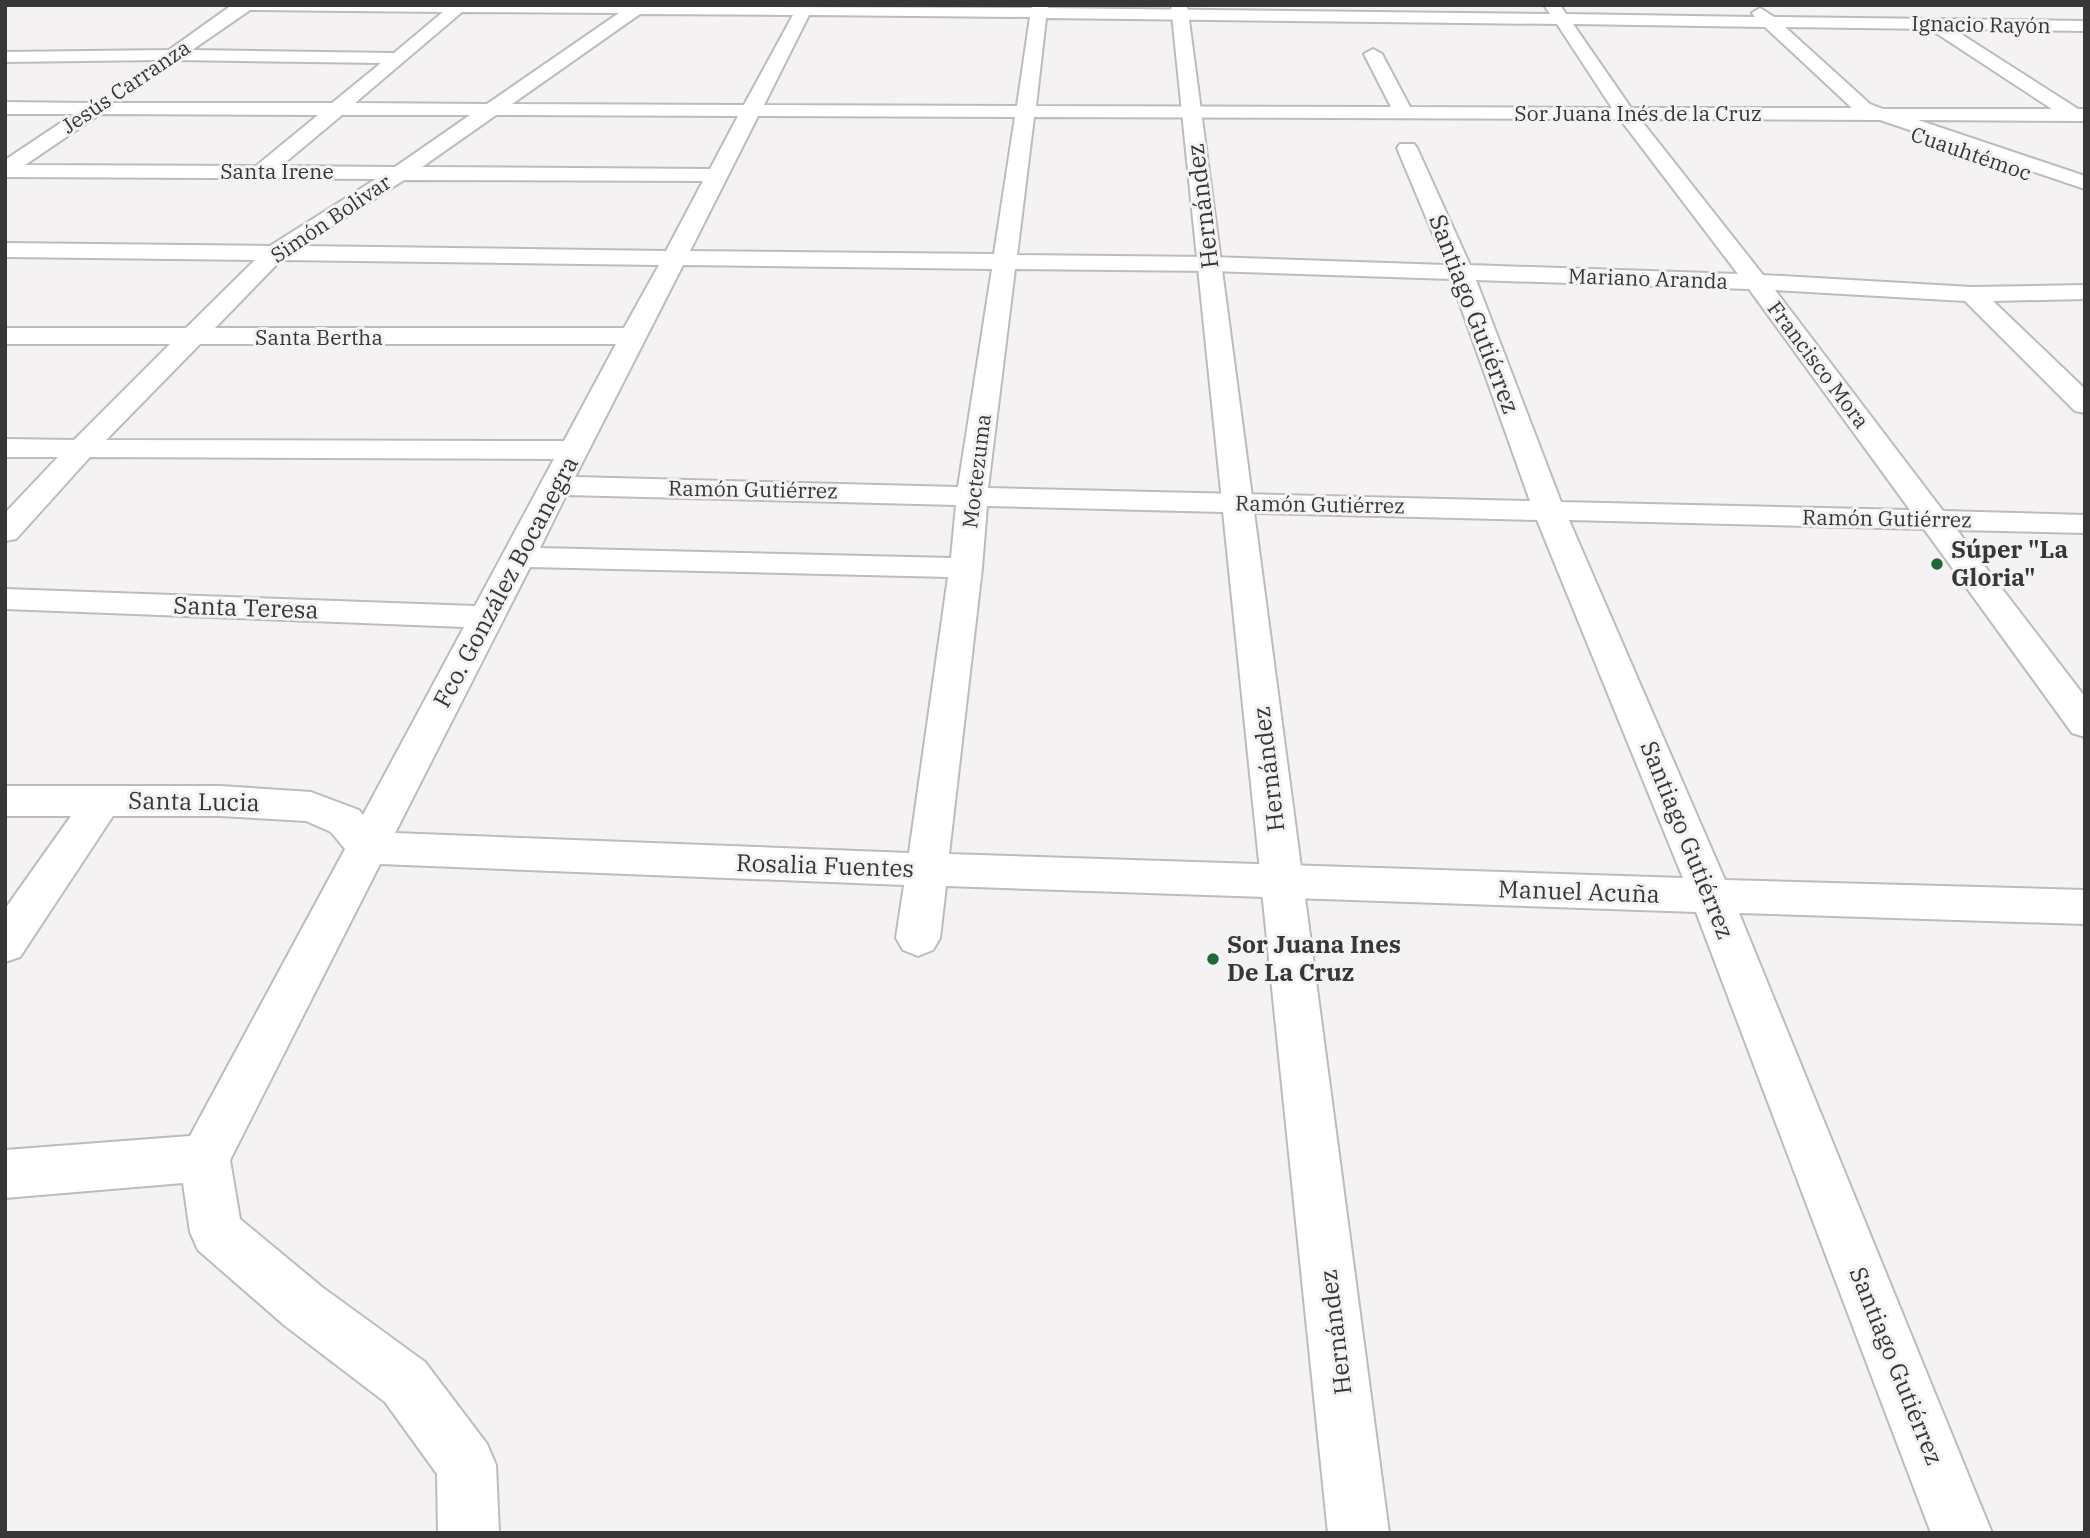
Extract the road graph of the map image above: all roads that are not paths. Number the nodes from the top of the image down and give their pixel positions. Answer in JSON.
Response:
{"nodes":[{"id":1,"x":240,"y":5,"type":"edge"},
{"id":2,"x":246,"y":5,"type":"edge"},
{"id":3,"x":1750,"y":5,"type":"edge"},
{"id":4,"x":1904,"y":5,"type":"edge"},
{"id":5,"x":459,"y":7,"type":"edge"},
{"id":6,"x":805,"y":8,"type":"edge"},
{"id":7,"x":1040,"y":9,"type":"edge"},
{"id":8,"x":1180,"y":9,"type":"edge"},
{"id":9,"x":635,"y":10,"type":"junction"},
{"id":10,"x":1557,"y":12,"type":"edge"},
{"id":11,"x":1769,"y":21,"type":"junction"},
{"id":12,"x":1934,"y":24,"type":"junction"},
{"id":13,"x":2085,"y":26,"type":"edge"},
{"id":14,"x":1373,"y":54,"type":"dead end"},
{"id":15,"x":173,"y":55,"type":"junction"},
{"id":16,"x":5,"y":57,"type":"edge"},
{"id":17,"x":397,"y":58,"type":"junction"},
{"id":18,"x":151,"y":71,"type":"dead end"},
{"id":19,"x":118,"y":93,"type":"dead end"},
{"id":20,"x":5,"y":108,"type":"edge"},
{"id":21,"x":96,"y":108,"type":"junction"},
{"id":22,"x":339,"y":109,"type":"junction"},
{"id":23,"x":493,"y":110,"type":"junction"},
{"id":24,"x":751,"y":111,"type":"junction"},
{"id":25,"x":1026,"y":112,"type":"junction"},
{"id":26,"x":1192,"y":112,"type":"junction"},
{"id":27,"x":1870,"y":113,"type":"junction"},
{"id":28,"x":1626,"y":114,"type":"junction"},
{"id":29,"x":2079,"y":115,"type":"edge"},
{"id":30,"x":1406,"y":131,"type":"junction"},
{"id":31,"x":5,"y":170,"type":"edge"},
{"id":32,"x":262,"y":172,"type":"junction"},
{"id":33,"x":400,"y":173,"type":"junction"},
{"id":34,"x":718,"y":175,"type":"junction"},
{"id":35,"x":2085,"y":183,"type":"edge"},
{"id":36,"x":2085,"y":194,"type":"edge"},
{"id":37,"x":5,"y":250,"type":"edge"},
{"id":38,"x":275,"y":253,"type":"junction"},
{"id":39,"x":674,"y":258,"type":"junction"},
{"id":40,"x":1006,"y":261,"type":"junction"},
{"id":41,"x":1210,"y":264,"type":"junction"},
{"id":42,"x":1461,"y":274,"type":"junction"},
{"id":43,"x":1756,"y":282,"type":"junction"},
{"id":44,"x":2085,"y":292,"type":"edge"},
{"id":45,"x":1972,"y":294,"type":"junction"},
{"id":46,"x":5,"y":336,"type":"edge"},
{"id":47,"x":634,"y":336,"type":"junction"},
{"id":48,"x":190,"y":338,"type":"junction"},
{"id":49,"x":2085,"y":405,"type":"edge"},
{"id":50,"x":5,"y":448,"type":"edge"},
{"id":51,"x":80,"y":450,"type":"junction"},
{"id":52,"x":574,"y":450,"type":"junction"},
{"id":53,"x":555,"y":485,"type":"junction"},
{"id":54,"x":972,"y":496,"type":"junction"},
{"id":55,"x":1238,"y":503,"type":"junction"},
{"id":56,"x":1549,"y":510,"type":"junction"},
{"id":57,"x":1933,"y":520,"type":"junction"},
{"id":58,"x":2085,"y":524,"type":"edge"},
{"id":59,"x":5,"y":532,"type":"edge"},
{"id":60,"x":518,"y":557,"type":"junction"},
{"id":61,"x":966,"y":568,"type":"junction"},
{"id":62,"x":5,"y":599,"type":"edge"},
{"id":63,"x":487,"y":617,"type":"junction"},
{"id":64,"x":2085,"y":724,"type":"edge"},
{"id":65,"x":5,"y":801,"type":"edge"},
{"id":66,"x":102,"y":801,"type":"junction"},
{"id":67,"x":367,"y":848,"type":"junction"},
{"id":68,"x":927,"y":870,"type":"junction"},
{"id":69,"x":1283,"y":883,"type":"junction"},
{"id":70,"x":1711,"y":895,"type":"junction"},
{"id":71,"x":2085,"y":907,"type":"edge"},
{"id":72,"x":918,"y":938,"type":"dead end"},
{"id":73,"x":5,"y":944,"type":"edge"},
{"id":74,"x":205,"y":1158,"type":"junction"},
{"id":75,"x":5,"y":1174,"type":"edge"},
{"id":76,"x":469,"y":1533,"type":"edge"},
{"id":77,"x":1359,"y":1533,"type":"edge"},
{"id":78,"x":1962,"y":1533,"type":"edge"}],
"edges":[{"from":1,"to":2,"type":"street","name":"Ignacio Rayón"},
{"from":2,"to":5,"type":"street","name":"Ignacio Rayón"},
{"from":2,"to":15,"type":"street","name":"Jesús Carranza"},
{"from":3,"to":11,"type":"street","name":"Cuauhtémoc"},
{"from":4,"to":12,"type":"street"},
{"from":5,"to":9,"type":"street","name":"Ignacio Rayón"},
{"from":5,"to":17,"type":"street"},
{"from":6,"to":7,"type":"street","name":"Ignacio Rayón"},
{"from":6,"to":9,"type":"street","name":"Ignacio Rayón"},
{"from":6,"to":24,"type":"street","name":"Fco. González Bocanegra"},
{"from":7,"to":8,"type":"street","name":"Ignacio Rayón"},
{"from":7,"to":25,"type":"street","name":"Moctezuma"},
{"from":8,"to":10,"type":"street","name":"Ignacio Rayón"},
{"from":8,"to":26,"type":"street","name":"Hernández"},
{"from":9,"to":23,"type":"street","name":"Simón Bolivar"},
{"from":10,"to":11,"type":"street","name":"Ignacio Rayón"},
{"from":10,"to":28,"type":"street","name":"Francisco Mora"},
{"from":11,"to":12,"type":"street","name":"Ignacio Rayón"},
{"from":11,"to":27,"type":"street","name":"Cuauhtémoc"},
{"from":12,"to":13,"type":"street","name":"Ignacio Rayón"},
{"from":12,"to":29,"type":"street"},
{"from":14,"to":30,"type":"street","name":"Santiago Gutiérrez"},
{"from":15,"to":16,"type":"street"},
{"from":15,"to":17,"type":"street"},
{"from":15,"to":18,"type":"street","name":"Jesús Carranza"},
{"from":17,"to":22,"type":"street"},
{"from":19,"to":21,"type":"street","name":"Jesús Carranza"},
{"from":20,"to":21,"type":"street","name":"Sor Juana Inés de la Cruz"},
{"from":21,"to":22,"type":"street","name":"Sor Juana Inés de la Cruz"},
{"from":21,"to":31,"type":"street","name":"Jesús Carranza"},
{"from":22,"to":23,"type":"street","name":"Sor Juana Inés de la Cruz"},
{"from":22,"to":32,"type":"street"},
{"from":23,"to":24,"type":"street","name":"Sor Juana Inés de la Cruz"},
{"from":23,"to":33,"type":"street","name":"Simón Bolivar"},
{"from":24,"to":25,"type":"street","name":"Sor Juana Inés de la Cruz"},
{"from":24,"to":34,"type":"street","name":"Fco. González Bocanegra"},
{"from":25,"to":26,"type":"street","name":"Sor Juana Inés de la Cruz"},
{"from":25,"to":40,"type":"street","name":"Moctezuma"},
{"from":26,"to":30,"type":"street","name":"Sor Juana Inés de la Cruz"},
{"from":26,"to":41,"type":"street","name":"Hernández"},
{"from":27,"to":28,"type":"street","name":"Sor Juana Inés de la Cruz"},
{"from":27,"to":29,"type":"street","name":"Sor Juana Inés de la Cruz"},
{"from":27,"to":35,"type":"street","name":"Cuauhtémoc"},
{"from":27,"to":36,"type":"street","name":"Cuauhtémoc"},
{"from":28,"to":30,"type":"street","name":"Sor Juana Inés de la Cruz"},
{"from":28,"to":43,"type":"street","name":"Francisco Mora"},
{"from":30,"to":42,"type":"street","name":"Santiago Gutiérrez"},
{"from":31,"to":32,"type":"street","name":"Santa Irene"},
{"from":32,"to":33,"type":"street","name":"Santa Irene"},
{"from":33,"to":34,"type":"street","name":"Santa Irene"},
{"from":33,"to":38,"type":"street","name":"Simón Bolivar"},
{"from":34,"to":39,"type":"street","name":"Fco. González Bocanegra"},
{"from":37,"to":38,"type":"street","name":"Mariano Aranda"},
{"from":38,"to":39,"type":"street","name":"Mariano Aranda"},
{"from":38,"to":48,"type":"street","name":"Simón Bolivar"},
{"from":39,"to":40,"type":"street","name":"Mariano Aranda"},
{"from":39,"to":47,"type":"street","name":"Fco. González Bocanegra"},
{"from":40,"to":41,"type":"street","name":"Mariano Aranda"},
{"from":40,"to":54,"type":"street","name":"Moctezuma"},
{"from":41,"to":42,"type":"street","name":"Mariano Aranda"},
{"from":41,"to":55,"type":"street","name":"Hernández"},
{"from":42,"to":43,"type":"street","name":"Mariano Aranda"},
{"from":42,"to":56,"type":"street","name":"Santiago Gutiérrez"},
{"from":43,"to":45,"type":"street","name":"Mariano Aranda"},
{"from":43,"to":57,"type":"street","name":"Francisco Mora"},
{"from":44,"to":45,"type":"street","name":"Mariano Aranda"},
{"from":45,"to":49,"type":"street"},
{"from":46,"to":48,"type":"street","name":"Santa Bertha"},
{"from":47,"to":48,"type":"street","name":"Santa Bertha"},
{"from":47,"to":52,"type":"street","name":"Fco. González Bocanegra"},
{"from":48,"to":51,"type":"street","name":"Simón Bolivar"},
{"from":50,"to":51,"type":"street"},
{"from":51,"to":52,"type":"street"},
{"from":51,"to":59,"type":"street","name":"Simón Bolivar"},
{"from":52,"to":53,"type":"street","name":"Fco. González Bocanegra"},
{"from":53,"to":54,"type":"street","name":"Ramón Gutiérrez"},
{"from":53,"to":60,"type":"street","name":"Fco. González Bocanegra"},
{"from":54,"to":55,"type":"street","name":"Ramón Gutiérrez"},
{"from":54,"to":61,"type":"street","name":"Moctezuma"},
{"from":55,"to":56,"type":"street","name":"Ramón Gutiérrez"},
{"from":55,"to":69,"type":"street","name":"Hernández"},
{"from":56,"to":57,"type":"street","name":"Ramón Gutiérrez"},
{"from":56,"to":70,"type":"street","name":"Santiago Gutiérrez"},
{"from":57,"to":58,"type":"street","name":"Ramón Gutiérrez"},
{"from":57,"to":64,"type":"street","name":"Francisco Mora"},
{"from":60,"to":61,"type":"street"},
{"from":60,"to":63,"type":"street","name":"Fco. González Bocanegra"},
{"from":61,"to":68,"type":"street","name":"Moctezuma"},
{"from":62,"to":63,"type":"street","name":"Santa Teresa"},
{"from":63,"to":67,"type":"street","name":"Fco. González Bocanegra"},
{"from":65,"to":66,"type":"street","name":"Santa Lucia"},
{"from":66,"to":67,"type":"street","name":"Santa Lucia"},
{"from":66,"to":73,"type":"street"},
{"from":67,"to":68,"type":"street","name":"Rosalia Fuentes"},
{"from":67,"to":74,"type":"street","name":"Fco. González Bocanegra"},
{"from":68,"to":69,"type":"street","name":"Rosalia Fuentes"},
{"from":68,"to":72,"type":"street","name":"Moctezuma"},
{"from":69,"to":70,"type":"street","name":"Manuel Acuña"},
{"from":69,"to":77,"type":"street","name":"Hernández"},
{"from":70,"to":71,"type":"street","name":"Manuel Acuña"},
{"from":70,"to":78,"type":"street","name":"Santiago Gutiérrez"},
{"from":74,"to":75,"type":"street"},
{"from":74,"to":76,"type":"street"}]}
